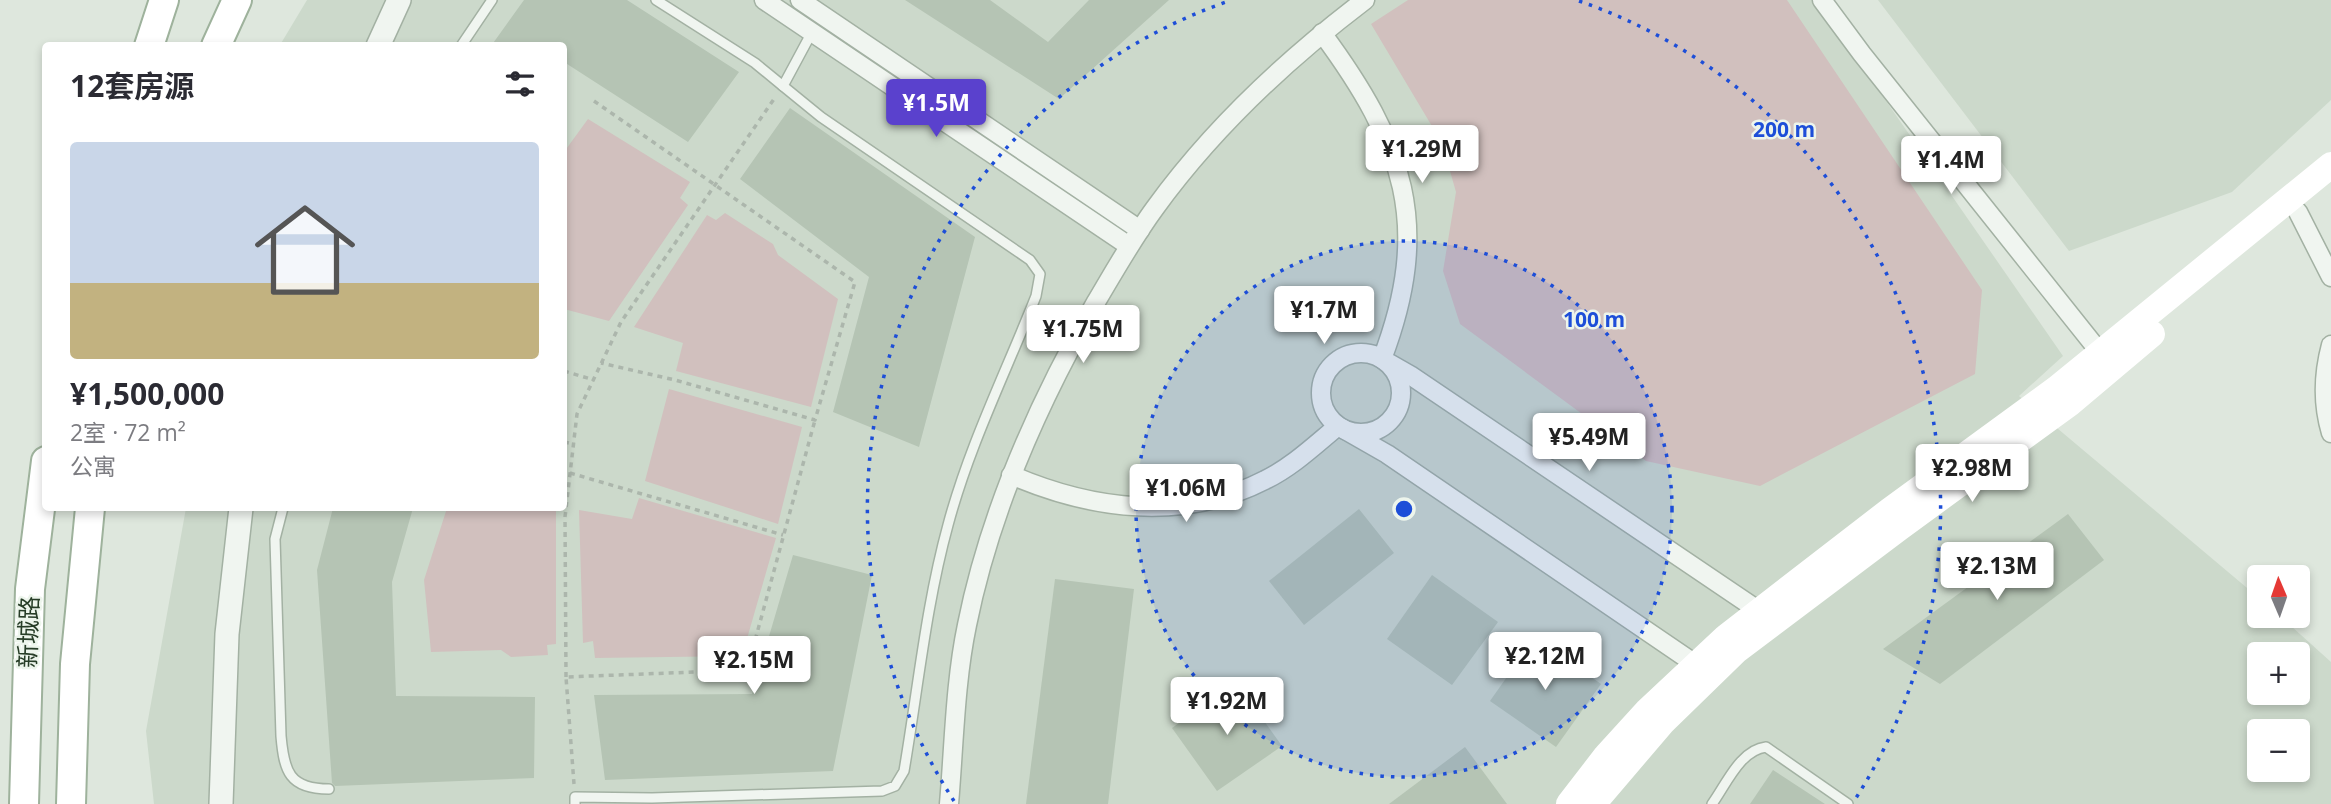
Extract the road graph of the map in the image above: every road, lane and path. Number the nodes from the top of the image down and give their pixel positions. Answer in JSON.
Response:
{"nodes":[{"id":1,"x":164,"y":0,"type":"edge"},
{"id":2,"x":237,"y":0,"type":"edge"},
{"id":3,"x":400,"y":0,"type":"edge"},
{"id":4,"x":492,"y":0,"type":"edge"},
{"id":5,"x":656,"y":0,"type":"edge"},
{"id":6,"x":764,"y":0,"type":"edge"},
{"id":7,"x":800,"y":0,"type":"edge"},
{"id":8,"x":1365,"y":0,"type":"edge"},
{"id":9,"x":1822,"y":0,"type":"edge"},
{"id":10,"x":812,"y":32,"type":"junction"},
{"id":11,"x":1322,"y":33,"type":"junction"},
{"id":12,"x":150,"y":42,"type":"edge"},
{"id":13,"x":218,"y":42,"type":"edge"},
{"id":14,"x":380,"y":42,"type":"edge"},
{"id":15,"x":464,"y":42,"type":"edge"},
{"id":16,"x":783,"y":86,"type":"junction"},
{"id":17,"x":594,"y":102,"type":"dead end"},
{"id":18,"x":2331,"y":165,"type":"edge"},
{"id":19,"x":718,"y":184,"type":"junction"},
{"id":20,"x":2331,"y":185,"type":"edge"},
{"id":21,"x":2298,"y":212,"type":"junction"},
{"id":22,"x":1140,"y":230,"type":"junction"},
{"id":23,"x":1129,"y":246,"type":"junction"},
{"id":24,"x":2331,"y":277,"type":"edge"},
{"id":25,"x":2331,"y":345,"type":"edge"},
{"id":26,"x":1382,"y":359,"type":"junction"},
{"id":27,"x":2106,"y":360,"type":"junction"},
{"id":28,"x":601,"y":363,"type":"junction"},
{"id":29,"x":567,"y":372,"type":"edge"},
{"id":30,"x":594,"y":380,"type":"junction"},
{"id":31,"x":815,"y":420,"type":"junction"},
{"id":32,"x":1338,"y":426,"type":"junction"},
{"id":33,"x":2331,"y":433,"type":"edge"},
{"id":34,"x":567,"y":443,"type":"edge"},
{"id":35,"x":574,"y":444,"type":"junction"},
{"id":36,"x":570,"y":473,"type":"junction"},
{"id":37,"x":1011,"y":475,"type":"junction"},
{"id":38,"x":42,"y":493,"type":"edge"},
{"id":39,"x":567,"y":499,"type":"edge"},
{"id":40,"x":90,"y":511,"type":"edge"},
{"id":41,"x":241,"y":511,"type":"edge"},
{"id":42,"x":282,"y":511,"type":"edge"},
{"id":43,"x":566,"y":511,"type":"edge"},
{"id":44,"x":783,"y":535,"type":"junction"},
{"id":45,"x":1766,"y":616,"type":"junction"},
{"id":46,"x":1703,"y":670,"type":"junction"},
{"id":47,"x":566,"y":677,"type":"junction"},
{"id":48,"x":329,"y":789,"type":"dead end"},
{"id":49,"x":575,"y":801,"type":"edge"},
{"id":50,"x":24,"y":804,"type":"edge"},
{"id":51,"x":71,"y":804,"type":"edge"},
{"id":52,"x":221,"y":804,"type":"edge"},
{"id":53,"x":949,"y":804,"type":"edge"},
{"id":54,"x":1569,"y":804,"type":"edge"},
{"id":55,"x":1593,"y":804,"type":"edge"},
{"id":56,"x":1712,"y":804,"type":"edge"},
{"id":57,"x":1848,"y":804,"type":"edge"}],
"edges":[{"from":1,"to":12,"type":"main road"},
{"from":2,"to":13,"type":"main road"},
{"from":3,"to":14,"type":"street"},
{"from":4,"to":15,"type":"lane"},
{"from":5,"to":16,"type":"lane"},
{"from":6,"to":10,"type":"street"},
{"from":7,"to":22,"type":"street"},
{"from":8,"to":11,"type":"street"},
{"from":9,"to":27,"type":"street"},
{"from":10,"to":16,"type":"lane"},
{"from":10,"to":23,"type":"street"},
{"from":11,"to":22,"type":"street"},
{"from":11,"to":26,"type":"street"},
{"from":16,"to":19,"type":"path"},
{"from":16,"to":49,"type":"lane"},
{"from":17,"to":19,"type":"path"},
{"from":18,"to":27,"type":"main road"},
{"from":19,"to":28,"type":"path"},
{"from":19,"to":31,"type":"path"},
{"from":20,"to":21,"type":"main road"},
{"from":21,"to":24,"type":"street"},
{"from":21,"to":27,"type":"main road"},
{"from":22,"to":23,"type":"street"},
{"from":23,"to":37,"type":"street"},
{"from":25,"to":33,"type":"street"},
{"from":26,"to":32,"type":"street"},
{"from":26,"to":32,"type":"street"},
{"from":26,"to":45,"type":"street"},
{"from":27,"to":45,"type":"main road"},
{"from":28,"to":30,"type":"path"},
{"from":28,"to":31,"type":"path"},
{"from":29,"to":30,"type":"path"},
{"from":30,"to":35,"type":"path"},
{"from":31,"to":44,"type":"path"},
{"from":32,"to":37,"type":"street"},
{"from":32,"to":46,"type":"street"},
{"from":34,"to":35,"type":"path"},
{"from":35,"to":36,"type":"path"},
{"from":36,"to":39,"type":"path"},
{"from":36,"to":44,"type":"path"},
{"from":37,"to":53,"type":"street"},
{"from":38,"to":50,"type":"main road","name":"新城路"},
{"from":40,"to":51,"type":"main road","name":"新城路"},
{"from":41,"to":52,"type":"street"},
{"from":42,"to":48,"type":"lane"},
{"from":43,"to":47,"type":"path"},
{"from":44,"to":47,"type":"path"},
{"from":45,"to":46,"type":"main road"},
{"from":46,"to":54,"type":"main road"},
{"from":46,"to":55,"type":"main road"},
{"from":47,"to":49,"type":"path"},
{"from":56,"to":57,"type":"lane"}]}
